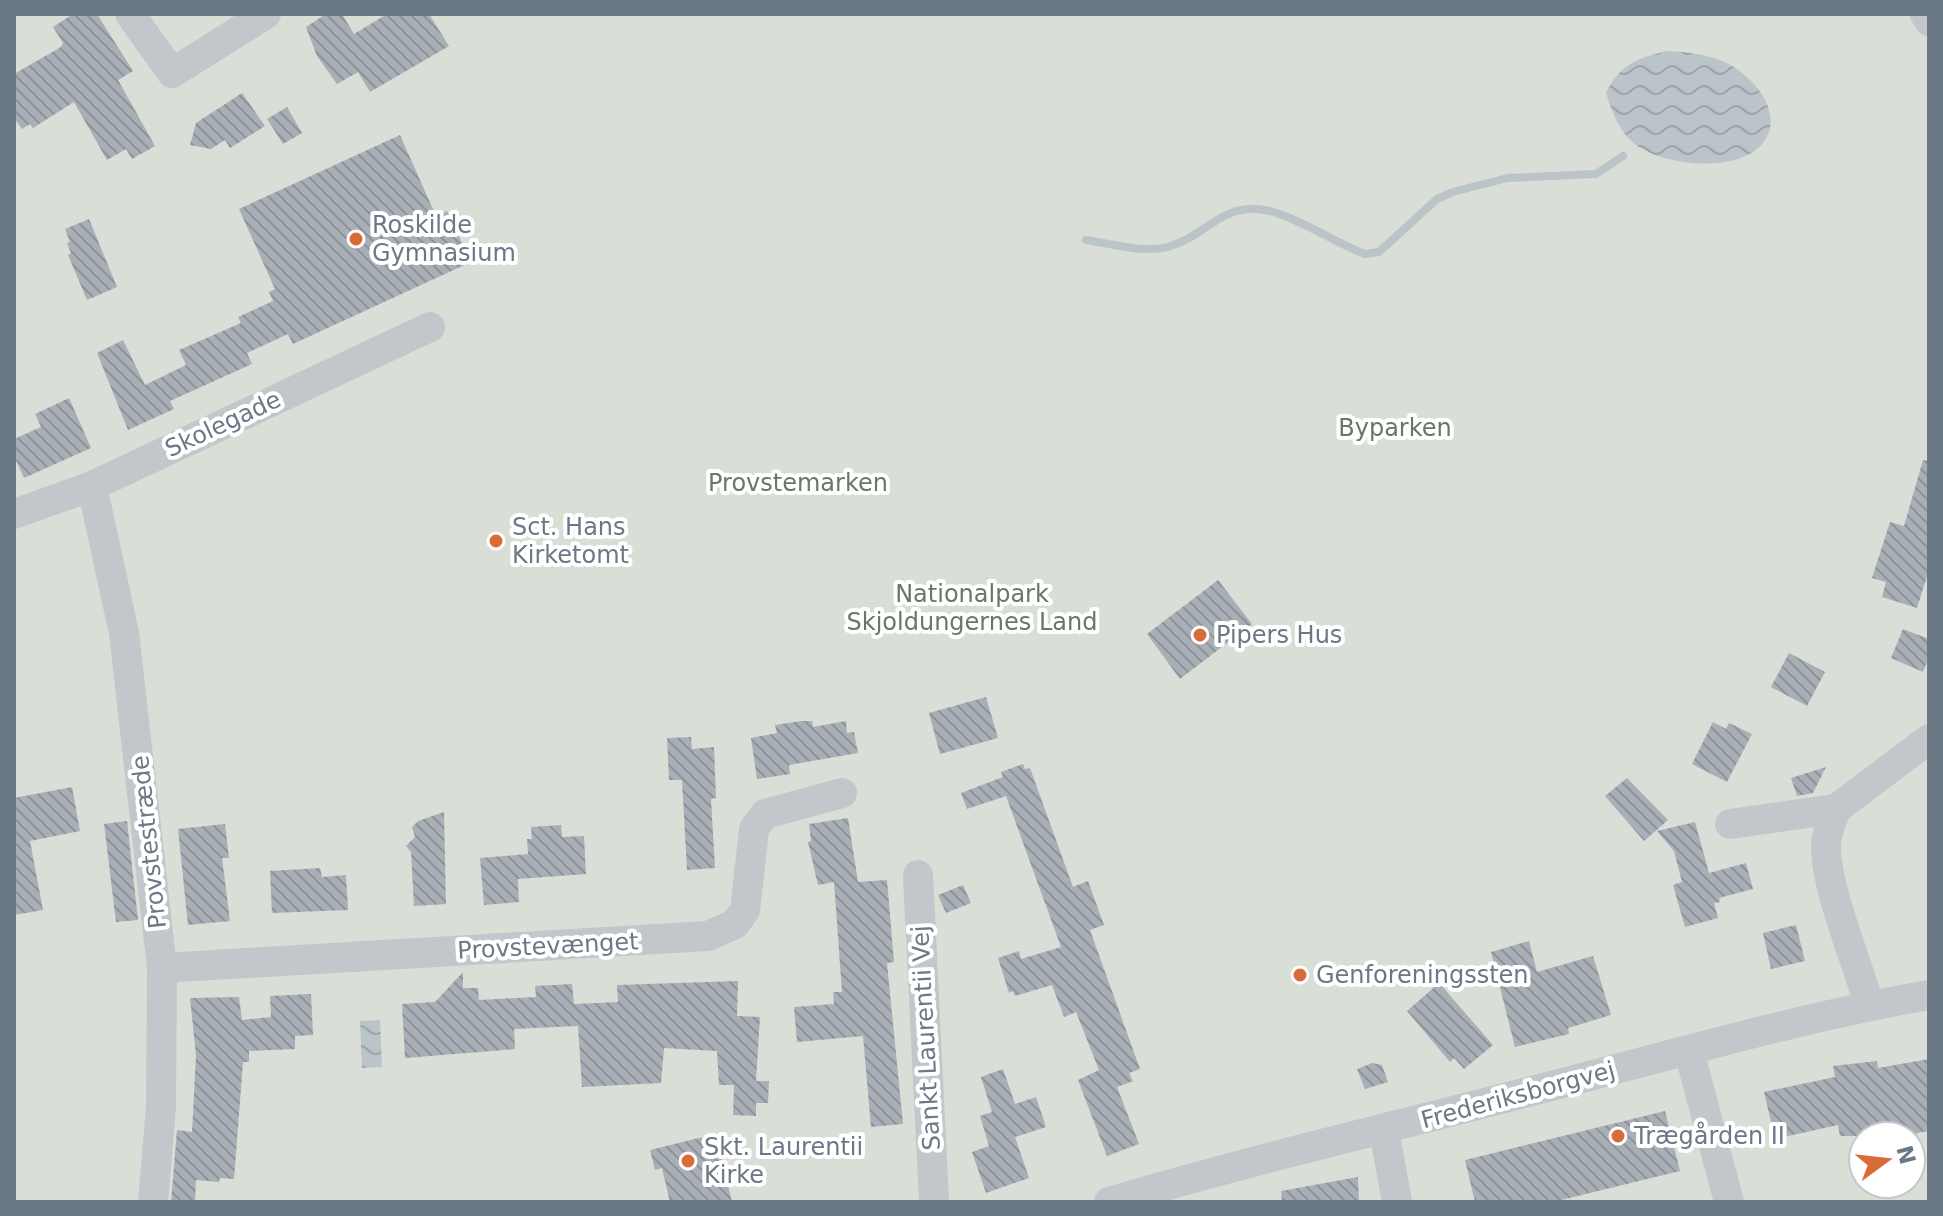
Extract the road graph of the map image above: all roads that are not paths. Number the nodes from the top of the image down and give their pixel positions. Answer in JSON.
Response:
{"nodes":[{"id":1,"x":130,"y":14,"type":"edge"},
{"id":2,"x":266,"y":14,"type":"edge"},
{"id":3,"x":1925,"y":14,"type":"edge"},
{"id":4,"x":1929,"y":21,"type":"edge"},
{"id":5,"x":430,"y":327,"type":"dead end"},
{"id":6,"x":92,"y":486,"type":"junction"},
{"id":7,"x":14,"y":514,"type":"edge"},
{"id":8,"x":1929,"y":739,"type":"edge"},
{"id":9,"x":842,"y":793,"type":"dead end"},
{"id":10,"x":1836,"y":809,"type":"junction"},
{"id":11,"x":1730,"y":824,"type":"dead end"},
{"id":12,"x":918,"y":875,"type":"dead end"},
{"id":13,"x":162,"y":968,"type":"junction"},
{"id":14,"x":1929,"y":995,"type":"edge"},
{"id":15,"x":1869,"y":1005,"type":"junction"},
{"id":16,"x":1689,"y":1051,"type":"junction"},
{"id":17,"x":1384,"y":1130,"type":"junction"},
{"id":18,"x":153,"y":1202,"type":"edge"},
{"id":19,"x":934,"y":1202,"type":"edge"},
{"id":20,"x":1109,"y":1202,"type":"edge"},
{"id":21,"x":1397,"y":1202,"type":"edge"},
{"id":22,"x":1729,"y":1202,"type":"edge"}],
"edges":[{"from":1,"to":2,"type":"street"},
{"from":3,"to":4,"type":"street"},
{"from":5,"to":6,"type":"street","name":"Skolegade"},
{"from":6,"to":7,"type":"street","name":"Skolegade"},
{"from":6,"to":13,"type":"street","name":"Provstestræde"},
{"from":8,"to":10,"type":"street"},
{"from":9,"to":13,"type":"street","name":"Provstevænget"},
{"from":10,"to":11,"type":"street"},
{"from":10,"to":15,"type":"street"},
{"from":12,"to":19,"type":"street","name":"Sankt Laurentii Vej"},
{"from":13,"to":18,"type":"street","name":"Provstestræde"},
{"from":14,"to":15,"type":"street","name":"Frederiksborgvej"},
{"from":15,"to":16,"type":"street","name":"Frederiksborgvej"},
{"from":16,"to":17,"type":"street","name":"Frederiksborgvej"},
{"from":16,"to":22,"type":"street"},
{"from":17,"to":20,"type":"street","name":"Frederiksborgvej"},
{"from":17,"to":21,"type":"street"}]}
